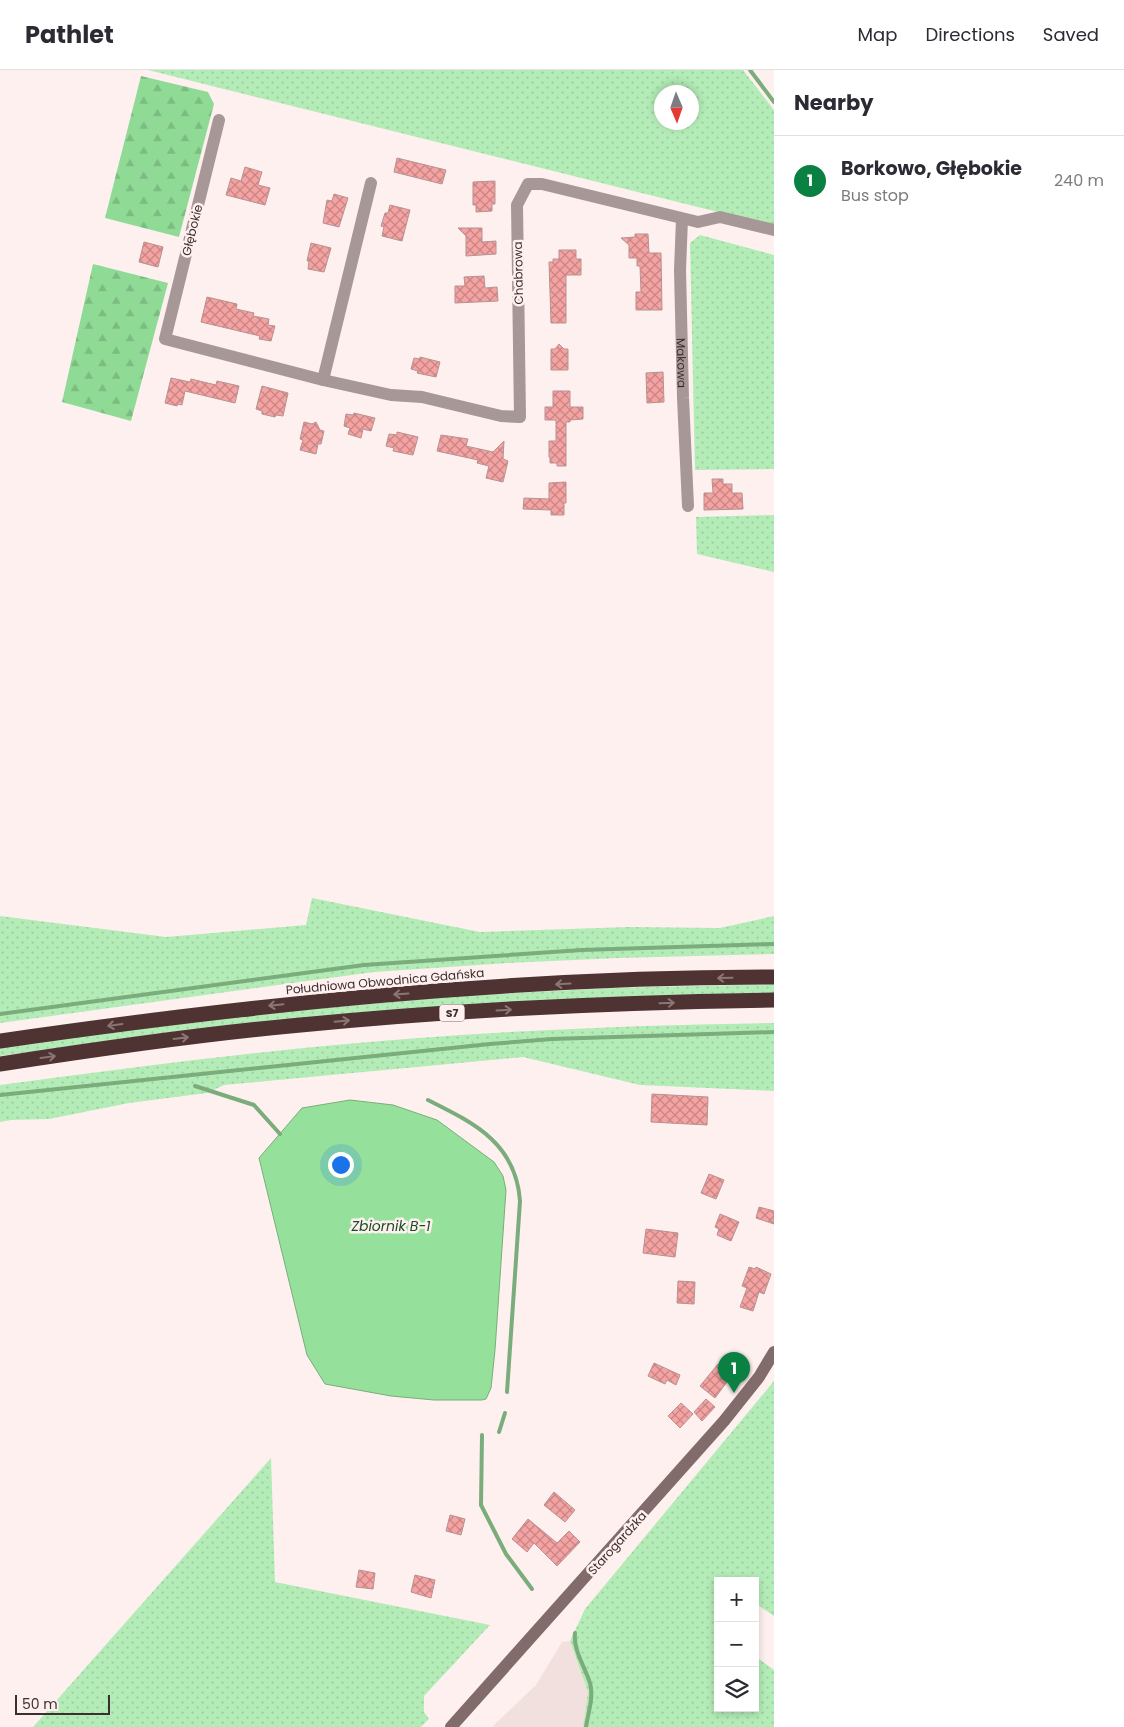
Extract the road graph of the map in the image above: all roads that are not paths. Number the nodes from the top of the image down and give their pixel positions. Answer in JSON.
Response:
{"nodes":[{"id":1,"x":219,"y":120,"type":"dead end"},
{"id":2,"x":370,"y":183,"type":"dead end"},
{"id":3,"x":682,"y":219,"type":"junction"},
{"id":4,"x":774,"y":230,"type":"edge"},
{"id":5,"x":166,"y":339,"type":"joint"},
{"id":6,"x":322,"y":380,"type":"junction"},
{"id":7,"x":688,"y":506,"type":"dead end"},
{"id":8,"x":774,"y":977,"type":"edge"},
{"id":9,"x":774,"y":1000,"type":"edge"},
{"id":10,"x":0,"y":1041,"type":"edge"},
{"id":11,"x":0,"y":1064,"type":"edge"},
{"id":12,"x":774,"y":1352,"type":"edge"},
{"id":13,"x":451,"y":1727,"type":"edge"}],
"edges":[{"from":1,"to":5,"type":"street","name":"Głębokie"},
{"from":2,"to":6,"type":"street"},
{"from":3,"to":4,"type":"street","name":"Chabrowa"},
{"from":3,"to":6,"type":"street","name":"Chabrowa"},
{"from":3,"to":7,"type":"street","name":"Makowa"},
{"from":5,"to":6,"type":"street","name":"Chabrowa"},
{"from":8,"to":10,"type":"highway","name":"Południowa Obwodnica Gdańska","number":"S7","one_way":true},
{"from":11,"to":9,"type":"highway","number":"S7","one_way":true},
{"from":12,"to":13,"type":"main road","name":"Starogardzka"}]}
